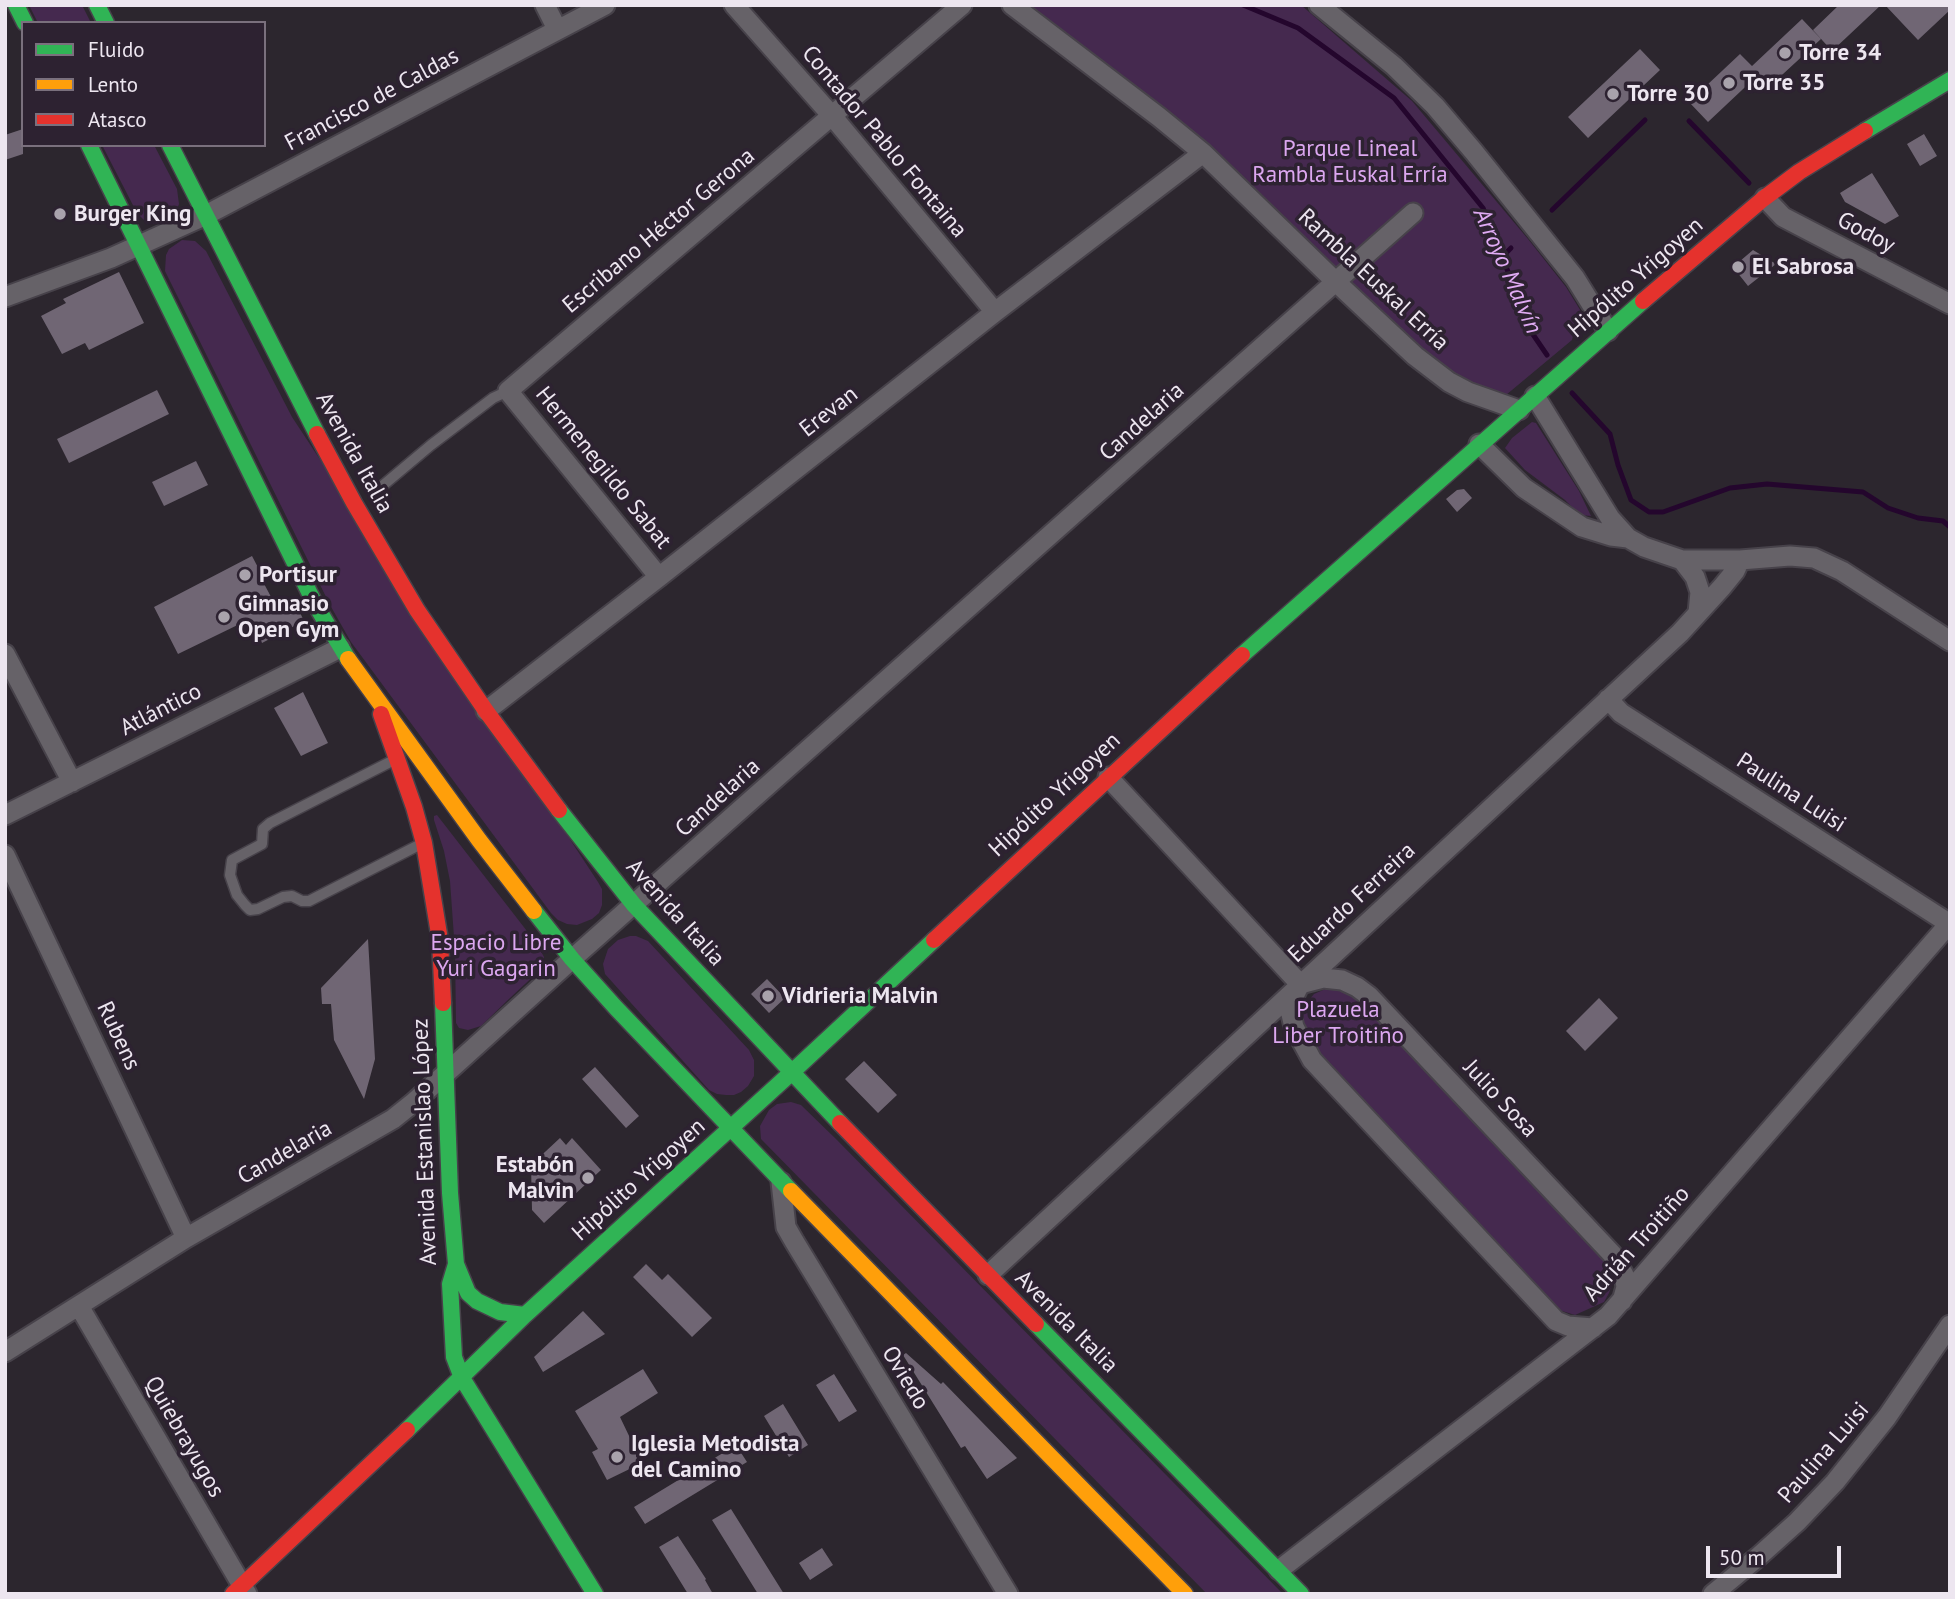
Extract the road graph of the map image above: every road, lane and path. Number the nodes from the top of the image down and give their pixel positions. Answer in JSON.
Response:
{"nodes":[{"id":1,"x":16,"y":5,"type":"edge"},
{"id":2,"x":97,"y":5,"type":"edge"},
{"id":3,"x":545,"y":5,"type":"edge"},
{"id":4,"x":605,"y":5,"type":"edge"},
{"id":5,"x":734,"y":5,"type":"edge"},
{"id":6,"x":962,"y":5,"type":"edge"},
{"id":7,"x":1012,"y":5,"type":"edge"},
{"id":8,"x":1318,"y":5,"type":"edge"},
{"id":9,"x":24,"y":21,"type":"edge"},
{"id":10,"x":105,"y":21,"type":"edge"},
{"id":11,"x":558,"y":29,"type":"junction"},
{"id":12,"x":1950,"y":80,"type":"edge"},
{"id":13,"x":833,"y":117,"type":"junction"},
{"id":14,"x":90,"y":147,"type":"edge"},
{"id":15,"x":171,"y":147,"type":"edge"},
{"id":16,"x":1203,"y":153,"type":"junction"},
{"id":17,"x":1765,"y":198,"type":"junction"},
{"id":18,"x":1413,"y":213,"type":"dead end"},
{"id":19,"x":206,"y":215,"type":"junction"},
{"id":20,"x":139,"y":245,"type":"junction"},
{"id":21,"x":1336,"y":282,"type":"junction"},
{"id":22,"x":5,"y":297,"type":"edge"},
{"id":23,"x":1950,"y":304,"type":"edge"},
{"id":24,"x":995,"y":312,"type":"junction"},
{"id":25,"x":1608,"y":331,"type":"junction"},
{"id":26,"x":508,"y":391,"type":"junction"},
{"id":27,"x":1535,"y":396,"type":"junction"},
{"id":28,"x":1519,"y":410,"type":"junction"},
{"id":29,"x":1479,"y":444,"type":"junction"},
{"id":30,"x":381,"y":487,"type":"dead end"},
{"id":31,"x":1628,"y":538,"type":"junction"},
{"id":32,"x":1740,"y":559,"type":"junction"},
{"id":33,"x":1682,"y":560,"type":"junction"},
{"id":34,"x":659,"y":577,"type":"junction"},
{"id":35,"x":1698,"y":612,"type":"junction"},
{"id":36,"x":1950,"y":641,"type":"edge"},
{"id":37,"x":340,"y":648,"type":"junction"},
{"id":38,"x":5,"y":654,"type":"edge"},
{"id":39,"x":376,"y":699,"type":"junction"},
{"id":40,"x":1608,"y":699,"type":"junction"},
{"id":41,"x":486,"y":711,"type":"junction"},
{"id":42,"x":398,"y":758,"type":"junction"},
{"id":43,"x":1108,"y":777,"type":"junction"},
{"id":44,"x":72,"y":782,"type":"junction"},
{"id":45,"x":5,"y":815,"type":"edge"},
{"id":46,"x":424,"y":843,"type":"junction"},
{"id":47,"x":5,"y":855,"type":"edge"},
{"id":48,"x":635,"y":905,"type":"junction"},
{"id":49,"x":1949,"y":924,"type":"edge"},
{"id":50,"x":572,"y":959,"type":"junction"},
{"id":51,"x":1300,"y":984,"type":"junction"},
{"id":52,"x":446,"y":1072,"type":"junction"},
{"id":53,"x":791,"y":1073,"type":"junction"},
{"id":54,"x":729,"y":1128,"type":"junction"},
{"id":55,"x":781,"y":1181,"type":"junction"},
{"id":56,"x":186,"y":1238,"type":"junction"},
{"id":57,"x":456,"y":1264,"type":"junction"},
{"id":58,"x":988,"y":1275,"type":"junction"},
{"id":59,"x":1622,"y":1301,"type":"junction"},
{"id":60,"x":79,"y":1306,"type":"junction"},
{"id":61,"x":525,"y":1315,"type":"junction"},
{"id":62,"x":1950,"y":1325,"type":"edge"},
{"id":63,"x":1593,"y":1328,"type":"junction"},
{"id":64,"x":5,"y":1352,"type":"edge"},
{"id":65,"x":462,"y":1378,"type":"junction"},
{"id":66,"x":1279,"y":1570,"type":"junction"},
{"id":67,"x":241,"y":1591,"type":"edge"},
{"id":68,"x":595,"y":1594,"type":"edge"},
{"id":69,"x":1008,"y":1594,"type":"edge"},
{"id":70,"x":1185,"y":1594,"type":"edge"},
{"id":71,"x":1301,"y":1594,"type":"edge"},
{"id":72,"x":1713,"y":1594,"type":"edge"}],
"edges":[{"from":1,"to":9,"type":"main road"},
{"from":2,"to":10,"type":"main road"},
{"from":3,"to":11,"type":"street"},
{"from":4,"to":11,"type":"street","name":"Francisco de Caldas"},
{"from":5,"to":13,"type":"street","name":"Contador Pablo Fontaina"},
{"from":6,"to":13,"type":"street","name":"Escribano Héctor Gerona"},
{"from":7,"to":16,"type":"street","name":"Rambla Euskal Erría"},
{"from":8,"to":25,"type":"street"},
{"from":11,"to":19,"type":"street","name":"Francisco de Caldas"},
{"from":12,"to":17,"type":"main road","name":"Hipólito Yrigoyen"},
{"from":13,"to":24,"type":"street","name":"Contador Pablo Fontaina"},
{"from":13,"to":26,"type":"street","name":"Escribano Héctor Gerona"},
{"from":14,"to":20,"type":"main road"},
{"from":15,"to":19,"type":"main road","name":"Avenida Italia"},
{"from":16,"to":21,"type":"street","name":"Rambla Euskal Erría"},
{"from":16,"to":24,"type":"street","name":"Erevan"},
{"from":17,"to":23,"type":"street","name":"Godoy"},
{"from":17,"to":25,"type":"main road","name":"Hipólito Yrigoyen"},
{"from":18,"to":21,"type":"street","name":"Candelaria"},
{"from":19,"to":20,"type":"street","name":"Francisco de Caldas"},
{"from":19,"to":41,"type":"main road","name":"Avenida Italia"},
{"from":20,"to":22,"type":"street","name":"Francisco de Caldas"},
{"from":20,"to":37,"type":"main road"},
{"from":21,"to":28,"type":"street","name":"Rambla Euskal Erría"},
{"from":21,"to":48,"type":"street","name":"Candelaria"},
{"from":24,"to":34,"type":"street","name":"Erevan"},
{"from":25,"to":27,"type":"main road","name":"Hipólito Yrigoyen"},
{"from":26,"to":30,"type":"lane","name":"Escribano Héctor Gerona"},
{"from":26,"to":34,"type":"street","name":"Hermenegildo Sabat"},
{"from":27,"to":28,"type":"main road","name":"Hipólito Yrigoyen"},
{"from":27,"to":31,"type":"street"},
{"from":28,"to":29,"type":"main road","name":"Hipólito Yrigoyen"},
{"from":29,"to":31,"type":"street"},
{"from":29,"to":43,"type":"main road","name":"Hipólito Yrigoyen"},
{"from":31,"to":33,"type":"street"},
{"from":32,"to":33,"type":"street"},
{"from":32,"to":35,"type":"street","name":"Eduardo Ferreira"},
{"from":32,"to":36,"type":"street"},
{"from":33,"to":35,"type":"street"},
{"from":34,"to":41,"type":"street","name":"Erevan"},
{"from":35,"to":40,"type":"street","name":"Eduardo Ferreira"},
{"from":37,"to":39,"type":"main road"},
{"from":37,"to":44,"type":"street","name":"Atlántico"},
{"from":38,"to":44,"type":"street"},
{"from":39,"to":42,"type":"main road","name":"Avenida Estanislao López"},
{"from":39,"to":50,"type":"main road"},
{"from":40,"to":49,"type":"street","name":"Paulina Luisi"},
{"from":40,"to":51,"type":"street","name":"Eduardo Ferreira"},
{"from":41,"to":48,"type":"main road","name":"Avenida Italia"},
{"from":42,"to":46,"type":"main road","name":"Avenida Estanislao López"},
{"from":42,"to":46,"type":"lane"},
{"from":43,"to":51,"type":"street"},
{"from":43,"to":53,"type":"main road","name":"Hipólito Yrigoyen"},
{"from":44,"to":45,"type":"street","name":"Atlántico"},
{"from":46,"to":52,"type":"main road","name":"Avenida Estanislao López"},
{"from":47,"to":56,"type":"street","name":"Rubens"},
{"from":48,"to":50,"type":"street","name":"Candelaria"},
{"from":48,"to":53,"type":"main road","name":"Avenida Italia"},
{"from":49,"to":59,"type":"street","name":"Adrián Troitiño"},
{"from":50,"to":52,"type":"street","name":"Candelaria"},
{"from":50,"to":54,"type":"main road"},
{"from":51,"to":58,"type":"street","name":"Eduardo Ferreira"},
{"from":51,"to":59,"type":"street","name":"Julio Sosa"},
{"from":51,"to":63,"type":"street"},
{"from":52,"to":56,"type":"street","name":"Candelaria"},
{"from":52,"to":57,"type":"main road","name":"Avenida Estanislao López"},
{"from":53,"to":54,"type":"main road","name":"Hipólito Yrigoyen"},
{"from":53,"to":58,"type":"main road","name":"Avenida Italia"},
{"from":54,"to":55,"type":"main road"},
{"from":54,"to":61,"type":"main road","name":"Hipólito Yrigoyen"},
{"from":55,"to":69,"type":"street","name":"Oviedo"},
{"from":55,"to":70,"type":"main road"},
{"from":56,"to":60,"type":"street","name":"Candelaria"},
{"from":57,"to":61,"type":"main road"},
{"from":57,"to":65,"type":"main road","name":"Avenida Estanislao López"},
{"from":58,"to":66,"type":"main road","name":"Avenida Italia"},
{"from":59,"to":63,"type":"street","name":"Adrián Troitiño"},
{"from":60,"to":64,"type":"street","name":"Candelaria"},
{"from":60,"to":67,"type":"street","name":"Quiebrayugos"},
{"from":61,"to":65,"type":"main road","name":"Hipólito Yrigoyen"},
{"from":62,"to":72,"type":"street","name":"Paulina Luisi"},
{"from":63,"to":66,"type":"street","name":"Adrián Troitiño"},
{"from":65,"to":67,"type":"main road","name":"Hipólito Yrigoyen"},
{"from":65,"to":68,"type":"main road","name":"Avenida Estanislao López"},
{"from":66,"to":71,"type":"main road","name":"Avenida Italia"}]}
